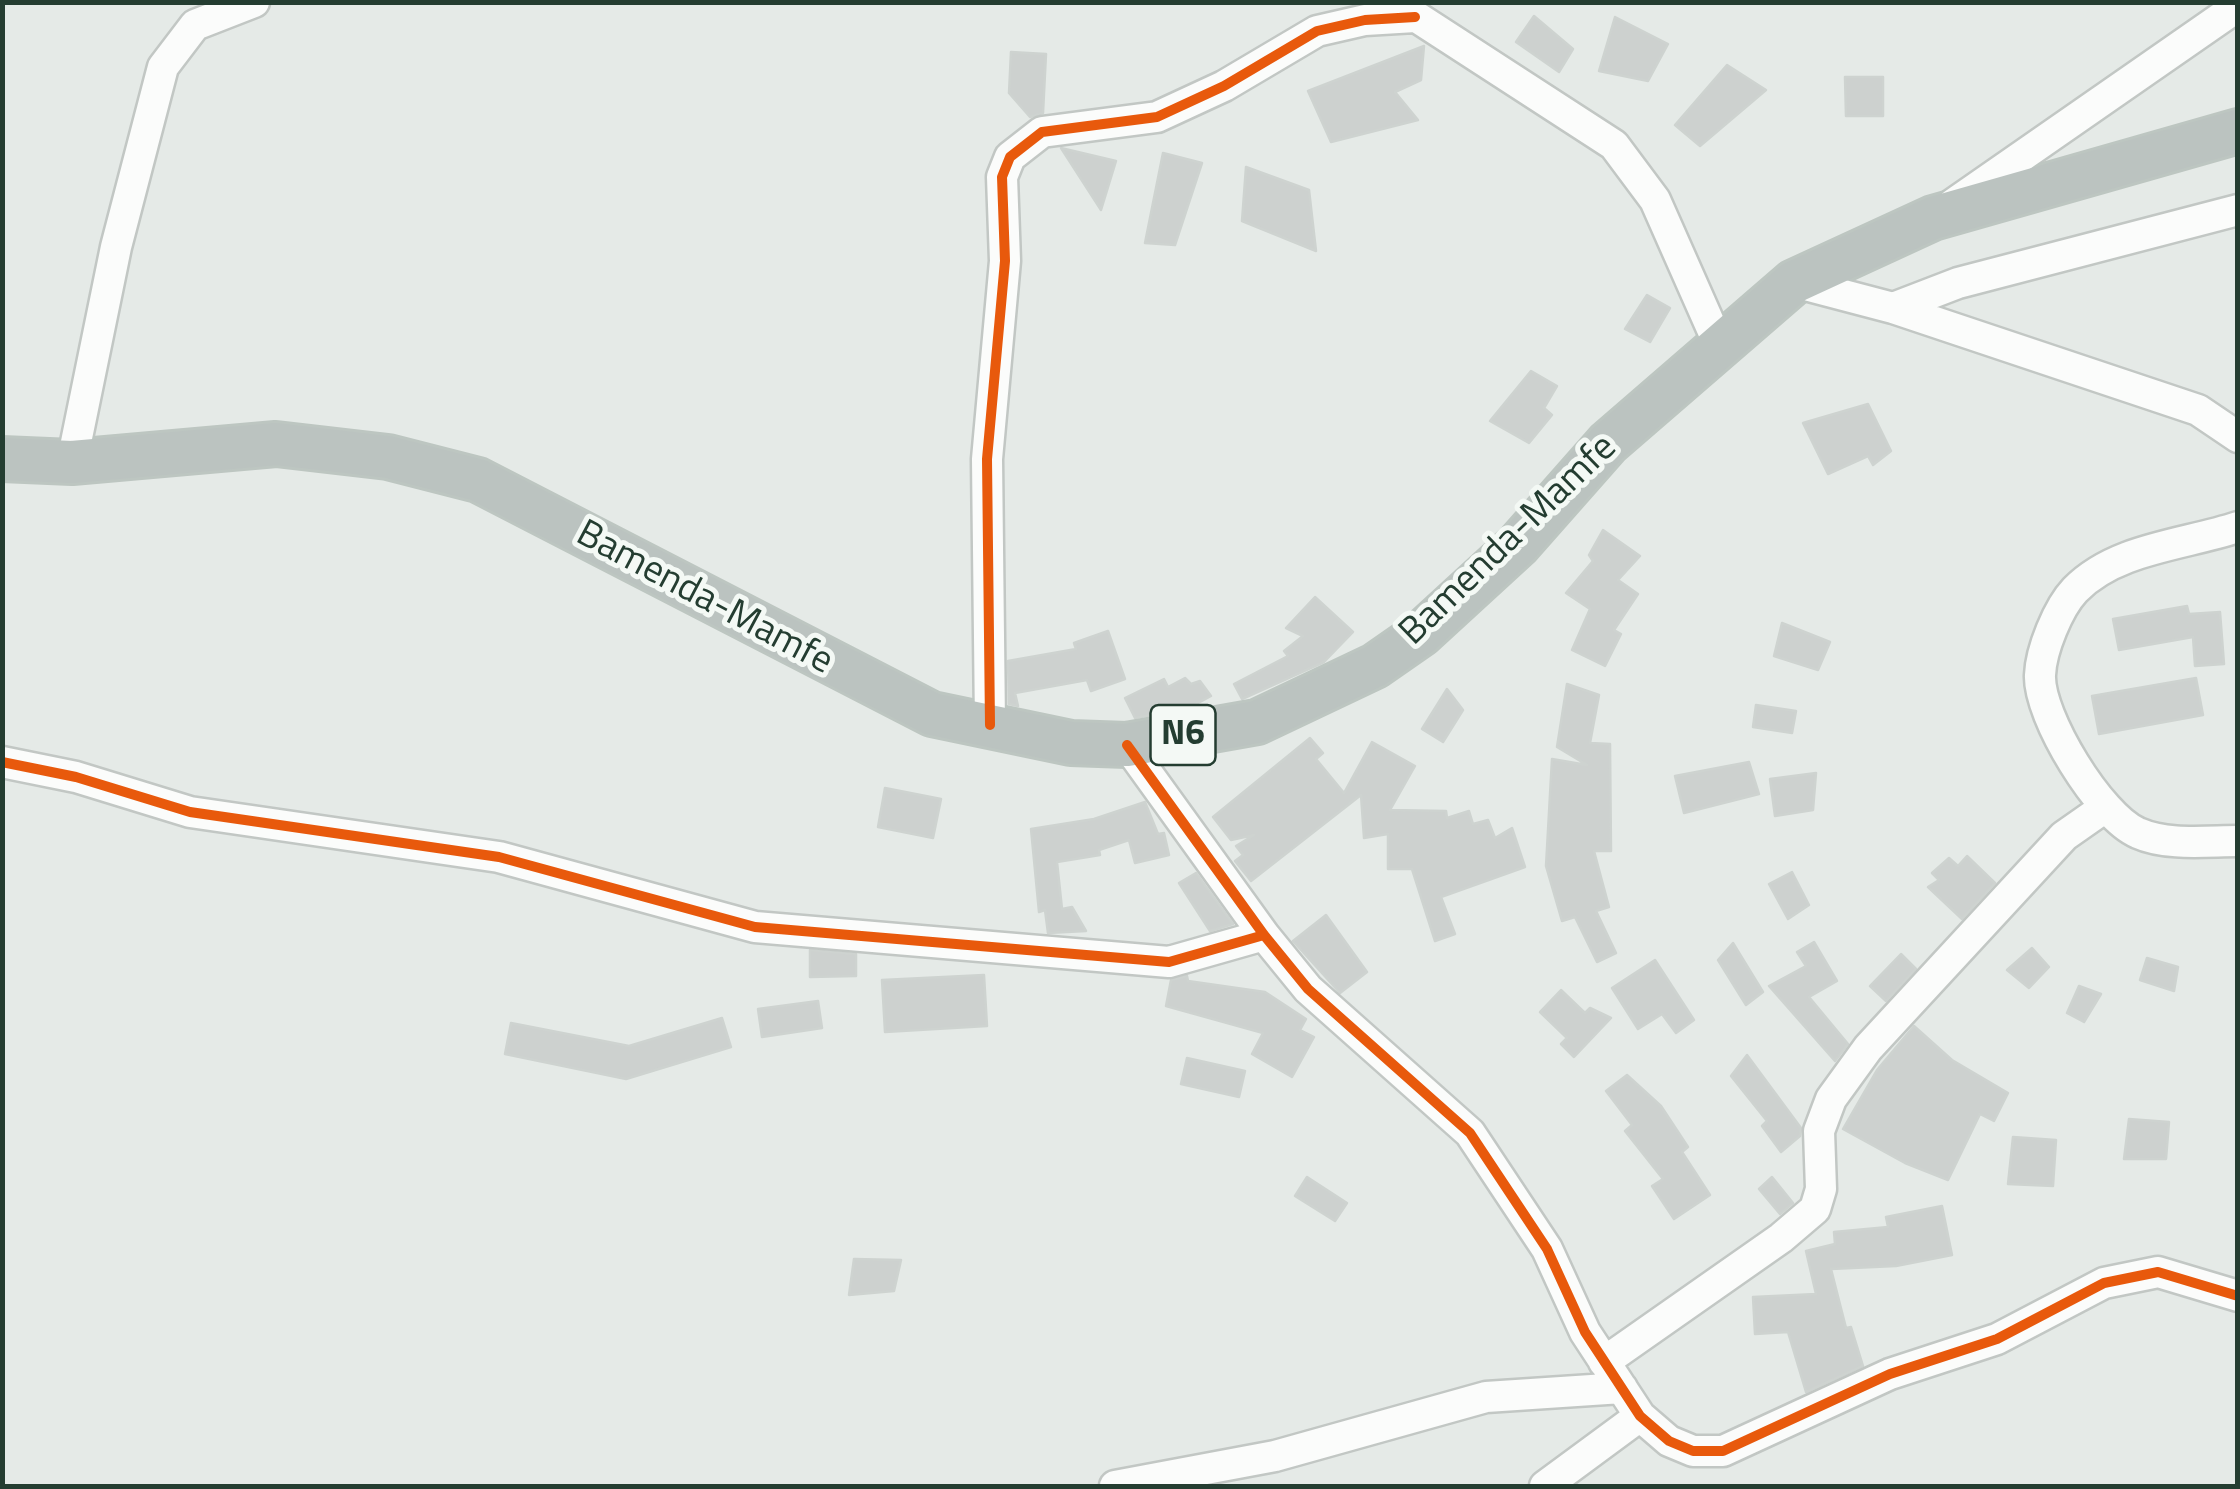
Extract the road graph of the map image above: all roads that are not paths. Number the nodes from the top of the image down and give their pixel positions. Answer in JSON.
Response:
{"nodes":[{"id":1,"x":254,"y":2,"type":"edge"},
{"id":2,"x":2238,"y":6,"type":"edge"},
{"id":3,"x":1404,"y":10,"type":"edge"},
{"id":4,"x":2238,"y":131,"type":"edge"},
{"id":5,"x":2238,"y":210,"type":"edge"},
{"id":6,"x":1932,"y":218,"type":"junction"},
{"id":7,"x":1794,"y":282,"type":"junction"},
{"id":8,"x":1893,"y":308,"type":"junction"},
{"id":9,"x":1720,"y":347,"type":"junction"},
{"id":10,"x":2238,"y":437,"type":"edge"},
{"id":11,"x":2,"y":460,"type":"edge"},
{"id":12,"x":72,"y":462,"type":"junction"},
{"id":13,"x":2238,"y":527,"type":"edge"},
{"id":14,"x":990,"y":725,"type":"junction"},
{"id":15,"x":1127,"y":744,"type":"junction"},
{"id":16,"x":2,"y":762,"type":"edge"},
{"id":17,"x":2104,"y":808,"type":"junction"},
{"id":18,"x":2238,"y":841,"type":"edge"},
{"id":19,"x":1264,"y":936,"type":"junction"},
{"id":20,"x":2238,"y":1296,"type":"edge"},
{"id":21,"x":1604,"y":1362,"type":"junction"},
{"id":22,"x":1622,"y":1388,"type":"junction"},
{"id":23,"x":1640,"y":1416,"type":"junction"},
{"id":24,"x":1114,"y":1486,"type":"edge"},
{"id":25,"x":1545,"y":1486,"type":"edge"}],
"edges":[{"from":1,"to":12,"type":"street"},
{"from":2,"to":6,"type":"street"},
{"from":3,"to":9,"type":"street"},
{"from":3,"to":14,"type":"street"},
{"from":4,"to":6,"type":"highway","name":"Bamenda-Mamfe","number":"N6"},
{"from":5,"to":8,"type":"street"},
{"from":6,"to":7,"type":"highway","name":"Bamenda-Mamfe","number":"N6"},
{"from":7,"to":8,"type":"street"},
{"from":7,"to":9,"type":"highway","name":"Bamenda-Mamfe","number":"N6"},
{"from":8,"to":10,"type":"street"},
{"from":9,"to":15,"type":"highway","name":"Bamenda-Mamfe","number":"N6"},
{"from":11,"to":12,"type":"highway","name":"Bamenda-Mamfe","number":"N6"},
{"from":12,"to":14,"type":"highway","name":"Bamenda-Mamfe","number":"N6"},
{"from":13,"to":17,"type":"street"},
{"from":14,"to":15,"type":"highway","name":"Bamenda-Mamfe","number":"N6"},
{"from":15,"to":19,"type":"street"},
{"from":16,"to":19,"type":"street"},
{"from":17,"to":18,"type":"street"},
{"from":17,"to":21,"type":"street"},
{"from":19,"to":21,"type":"street"},
{"from":20,"to":23,"type":"street"},
{"from":21,"to":22,"type":"street"},
{"from":22,"to":23,"type":"street"},
{"from":22,"to":24,"type":"street"},
{"from":23,"to":25,"type":"street"}]}
